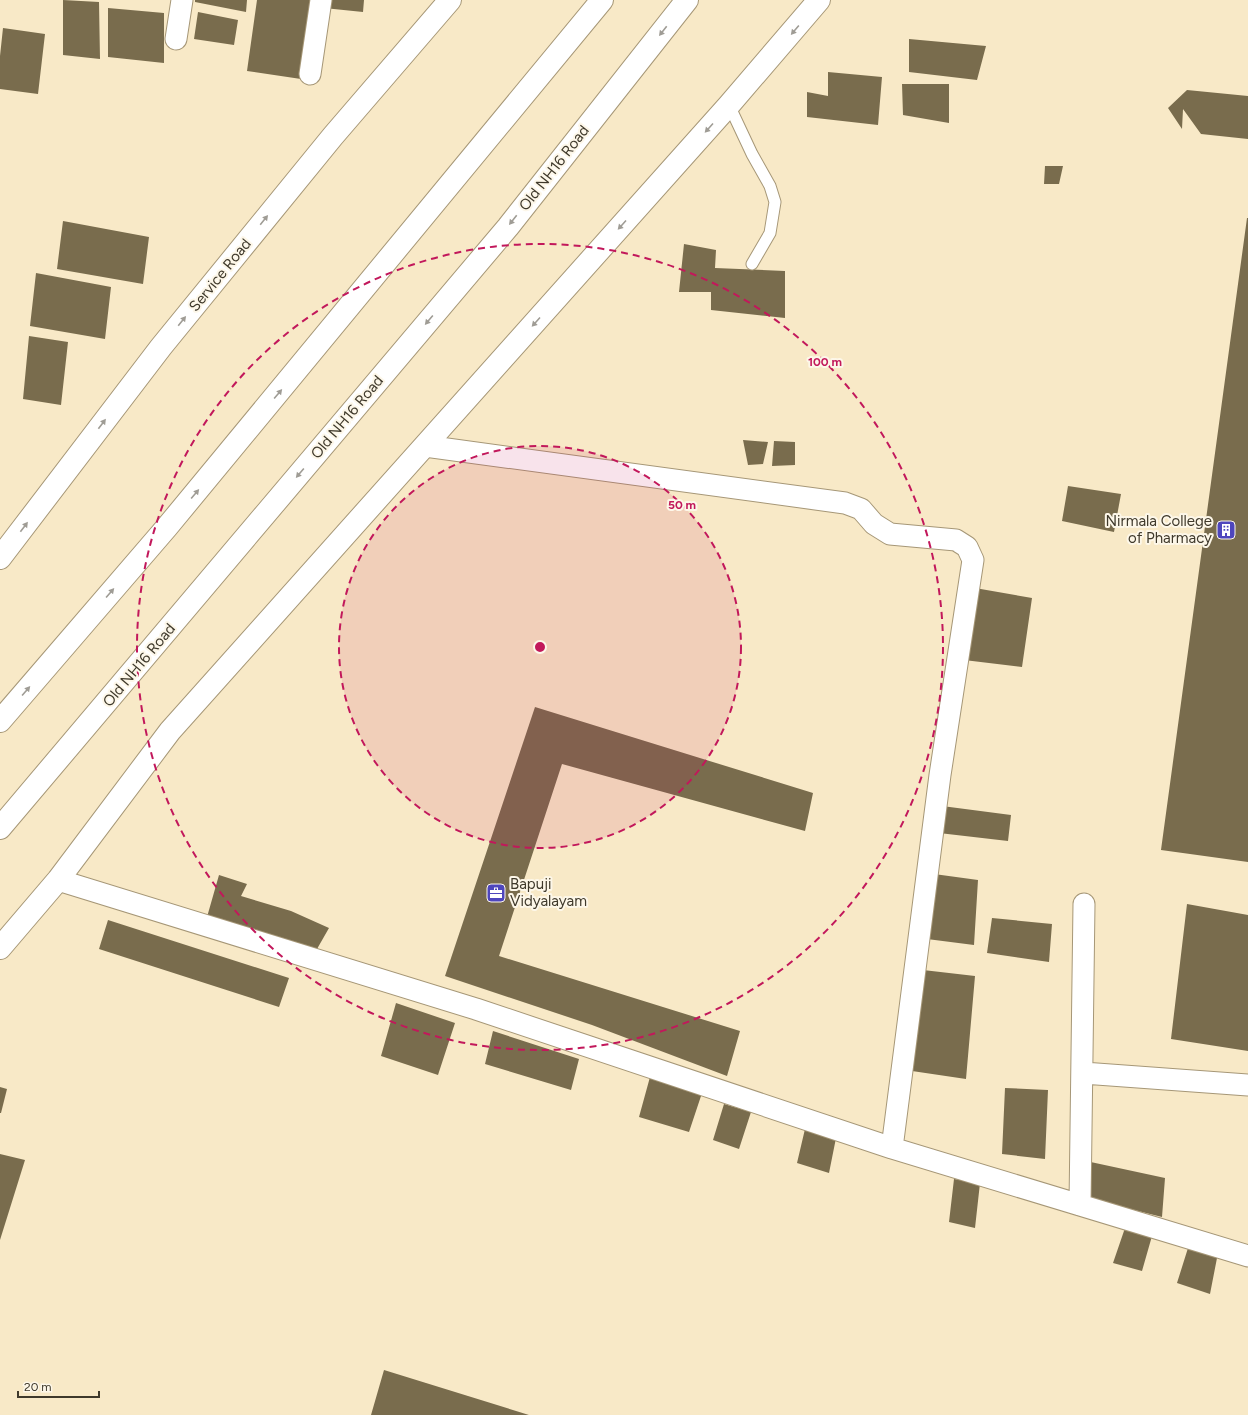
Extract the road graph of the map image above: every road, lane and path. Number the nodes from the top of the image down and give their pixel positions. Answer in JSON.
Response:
{"nodes":[{"id":1,"x":182,"y":0,"type":"edge"},
{"id":2,"x":321,"y":0,"type":"edge"},
{"id":3,"x":450,"y":0,"type":"edge"},
{"id":4,"x":602,"y":0,"type":"edge"},
{"id":5,"x":687,"y":0,"type":"edge"},
{"id":6,"x":819,"y":0,"type":"edge"},
{"id":7,"x":176,"y":39,"type":"dead end"},
{"id":8,"x":310,"y":74,"type":"dead end"},
{"id":9,"x":729,"y":105,"type":"junction"},
{"id":10,"x":752,"y":264,"type":"dead end"},
{"id":11,"x":425,"y":446,"type":"junction"},
{"id":12,"x":0,"y":558,"type":"edge"},
{"id":13,"x":0,"y":721,"type":"edge"},
{"id":14,"x":0,"y":828,"type":"edge"},
{"id":15,"x":58,"y":880,"type":"junction"},
{"id":16,"x":1084,"y":904,"type":"dead end"},
{"id":17,"x":0,"y":948,"type":"edge"},
{"id":18,"x":1083,"y":1073,"type":"junction"},
{"id":19,"x":1248,"y":1085,"type":"edge"},
{"id":20,"x":892,"y":1148,"type":"junction"},
{"id":21,"x":1080,"y":1205,"type":"junction"},
{"id":22,"x":1248,"y":1256,"type":"edge"}],
"edges":[{"from":1,"to":7,"type":"street"},
{"from":2,"to":8,"type":"street"},
{"from":12,"to":3,"type":"main road","name":"Service Road","one_way":true},
{"from":13,"to":4,"type":"main road","one_way":true},
{"from":5,"to":14,"type":"main road","name":"Old NH16 Road","one_way":true},
{"from":6,"to":9,"type":"main road","one_way":true},
{"from":9,"to":10,"type":"lane"},
{"from":9,"to":11,"type":"main road","one_way":true},
{"from":11,"to":15,"type":"main road"},
{"from":11,"to":20,"type":"street"},
{"from":15,"to":17,"type":"main road"},
{"from":15,"to":20,"type":"street"},
{"from":16,"to":18,"type":"street"},
{"from":18,"to":19,"type":"street"},
{"from":18,"to":21,"type":"street"},
{"from":20,"to":21,"type":"street"},
{"from":21,"to":22,"type":"street"}]}
